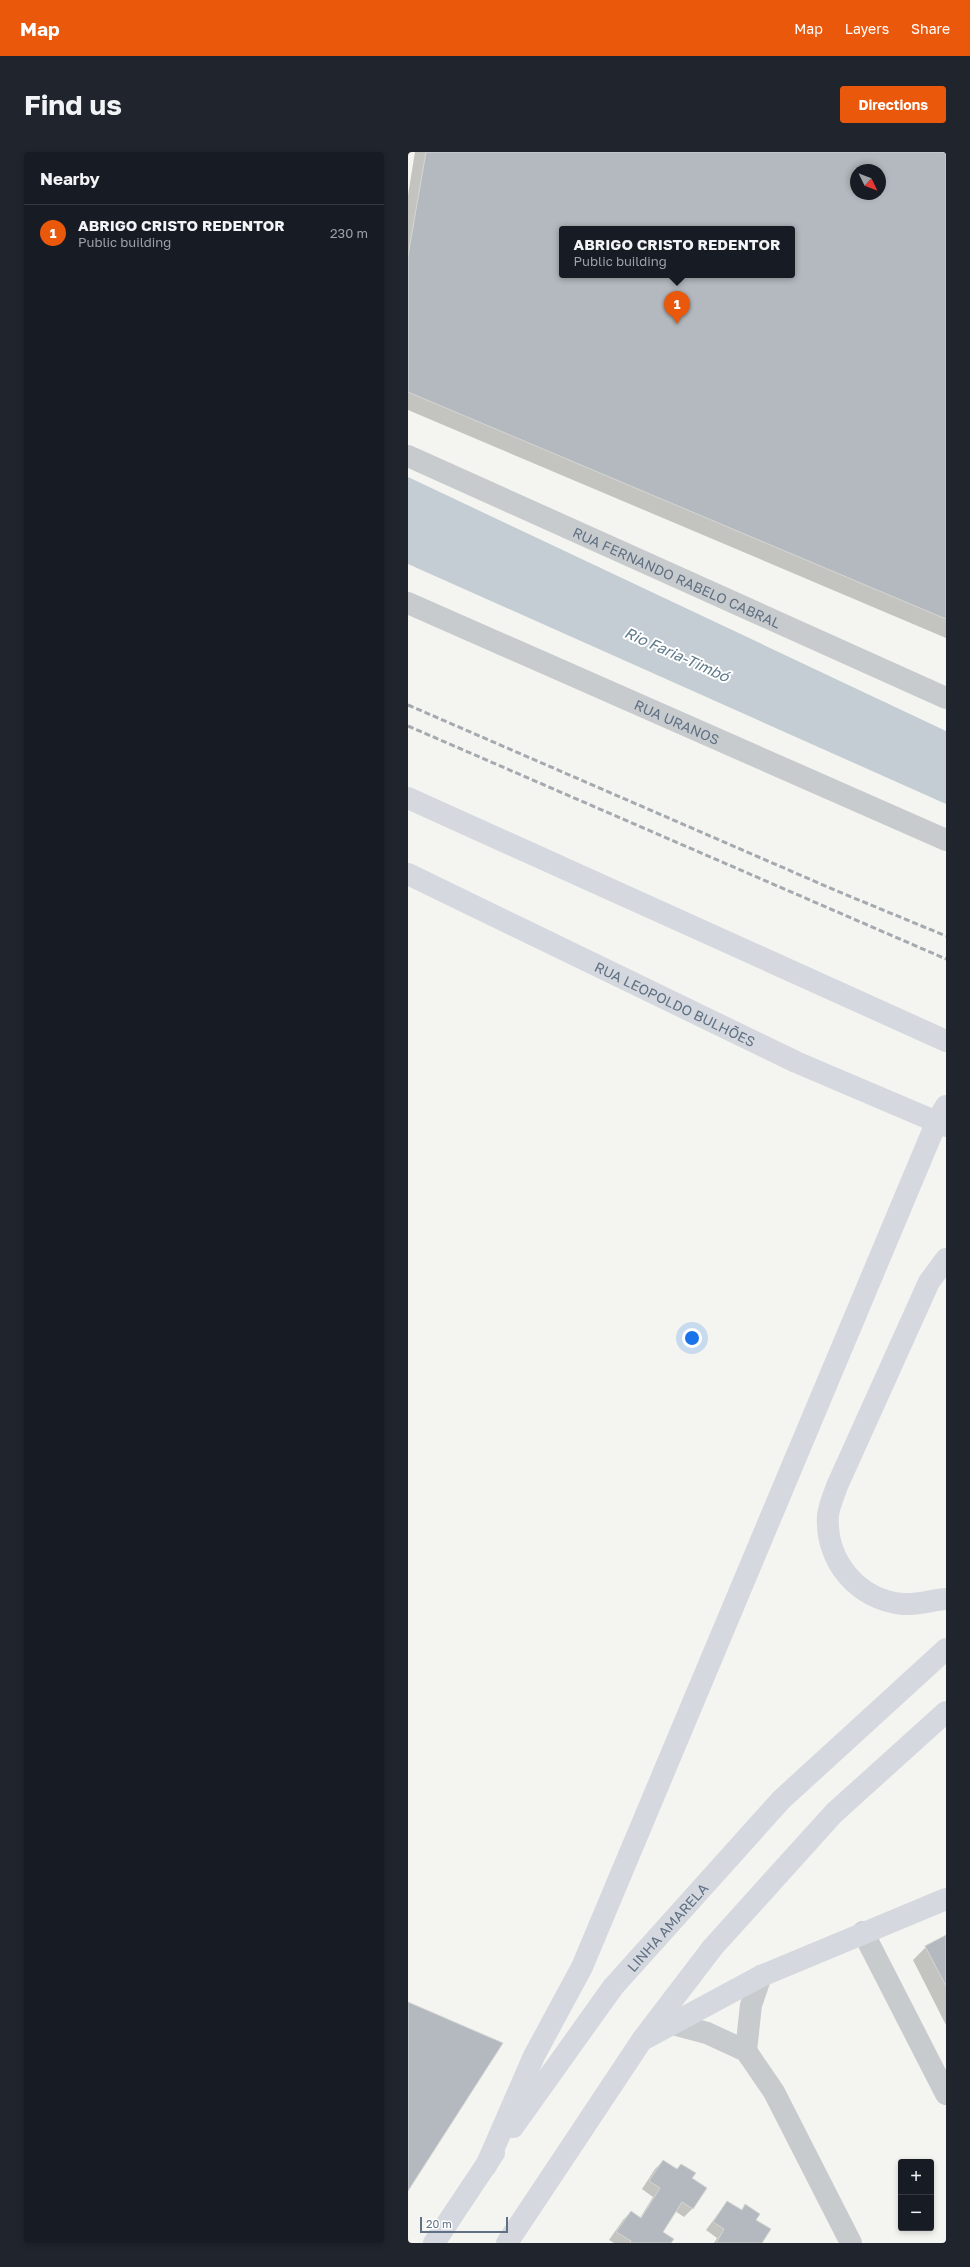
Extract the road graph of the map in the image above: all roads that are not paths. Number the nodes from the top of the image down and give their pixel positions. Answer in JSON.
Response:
{"nodes":[{"id":1,"x":408,"y":456,"type":"edge"},
{"id":2,"x":408,"y":603,"type":"edge"},
{"id":3,"x":946,"y":698,"type":"edge"},
{"id":4,"x":408,"y":798,"type":"edge"},
{"id":5,"x":946,"y":840,"type":"edge"},
{"id":6,"x":408,"y":874,"type":"edge"},
{"id":7,"x":946,"y":1041,"type":"edge"},
{"id":8,"x":943,"y":1118,"type":"edge"},
{"id":9,"x":946,"y":1259,"type":"edge"},
{"id":10,"x":946,"y":1599,"type":"edge"},
{"id":11,"x":946,"y":1649,"type":"edge"},
{"id":12,"x":946,"y":1712,"type":"edge"},
{"id":13,"x":946,"y":1899,"type":"edge"},
{"id":14,"x":863,"y":1932,"type":"junction"},
{"id":15,"x":761,"y":1976,"type":"junction"},
{"id":16,"x":673,"y":2024,"type":"junction"},
{"id":17,"x":642,"y":2040,"type":"junction"},
{"id":18,"x":746,"y":2051,"type":"junction"},
{"id":19,"x":946,"y":2094,"type":"edge"},
{"id":20,"x":486,"y":2166,"type":"junction"},
{"id":21,"x":434,"y":2243,"type":"edge"},
{"id":22,"x":507,"y":2243,"type":"edge"},
{"id":23,"x":851,"y":2243,"type":"edge"}],
"edges":[{"from":1,"to":3,"type":"street","name":"RUA FERNANDO RABELO CABRAL"},
{"from":2,"to":5,"type":"street","name":"RUA URANOS"},
{"from":4,"to":7,"type":"main road"},
{"from":6,"to":8,"type":"main road","name":"RUA LEOPOLDO BULHÕES"},
{"from":8,"to":20,"type":"main road"},
{"from":9,"to":10,"type":"main road"},
{"from":11,"to":20,"type":"main road","name":"LINHA AMARELA"},
{"from":12,"to":17,"type":"main road"},
{"from":13,"to":14,"type":"main road"},
{"from":14,"to":15,"type":"main road"},
{"from":14,"to":19,"type":"street"},
{"from":15,"to":16,"type":"main road"},
{"from":15,"to":18,"type":"street"},
{"from":16,"to":17,"type":"main road"},
{"from":16,"to":18,"type":"street"},
{"from":17,"to":22,"type":"main road"},
{"from":18,"to":23,"type":"street"},
{"from":20,"to":21,"type":"main road","name":"LINHA AMARELA"}]}
